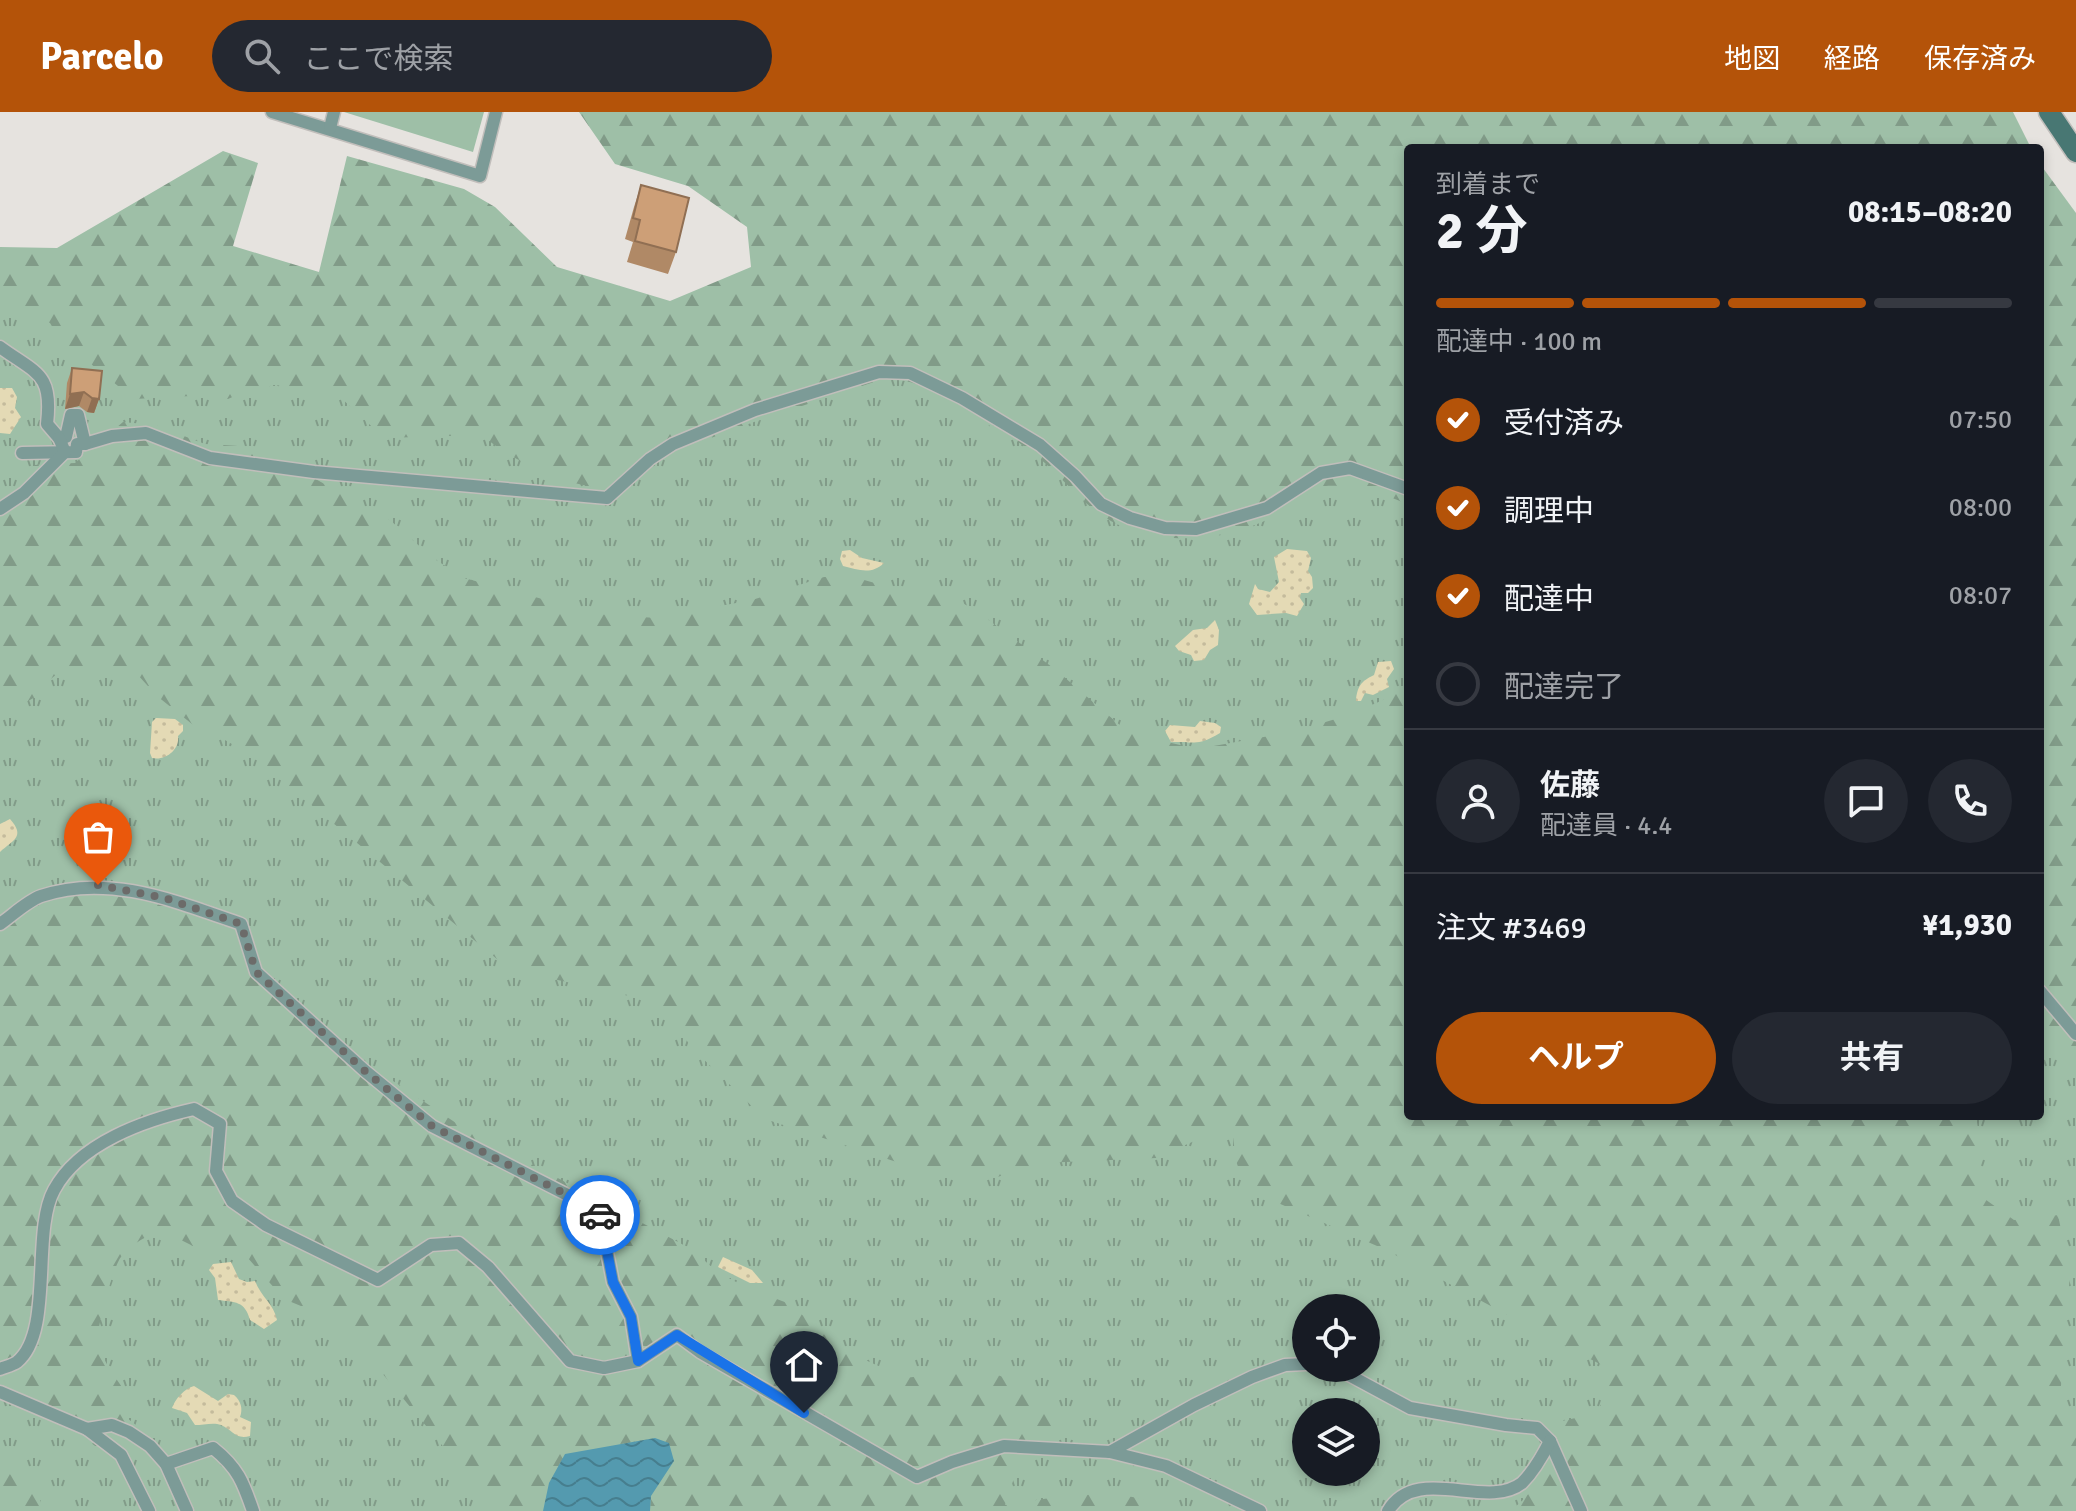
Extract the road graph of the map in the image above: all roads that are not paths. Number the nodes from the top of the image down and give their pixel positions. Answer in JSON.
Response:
{"nodes":[{"id":1,"x":272,"y":112,"type":"edge"},
{"id":2,"x":334,"y":112,"type":"edge"},
{"id":3,"x":496,"y":112,"type":"edge"},
{"id":4,"x":2049,"y":112,"type":"edge"},
{"id":5,"x":330,"y":128,"type":"junction"},
{"id":6,"x":2076,"y":152,"type":"edge"},
{"id":7,"x":0,"y":347,"type":"edge"},
{"id":8,"x":59,"y":438,"type":"junction"},
{"id":9,"x":85,"y":444,"type":"junction"},
{"id":10,"x":65,"y":452,"type":"junction"},
{"id":11,"x":22,"y":453,"type":"dead end"},
{"id":12,"x":1404,"y":488,"type":"edge"},
{"id":13,"x":0,"y":509,"type":"edge"},
{"id":14,"x":0,"y":924,"type":"edge"},
{"id":15,"x":2044,"y":996,"type":"edge"},
{"id":16,"x":2076,"y":1034,"type":"edge"},
{"id":17,"x":638,"y":1361,"type":"junction"},
{"id":18,"x":1292,"y":1365,"type":"edge"},
{"id":19,"x":0,"y":1369,"type":"edge"},
{"id":20,"x":1362,"y":1382,"type":"edge"},
{"id":21,"x":0,"y":1392,"type":"edge"},
{"id":22,"x":87,"y":1429,"type":"junction"},
{"id":23,"x":1550,"y":1441,"type":"junction"},
{"id":24,"x":1110,"y":1452,"type":"junction"},
{"id":25,"x":166,"y":1464,"type":"junction"},
{"id":26,"x":149,"y":1511,"type":"edge"},
{"id":27,"x":187,"y":1511,"type":"edge"},
{"id":28,"x":253,"y":1511,"type":"edge"},
{"id":29,"x":1260,"y":1511,"type":"edge"},
{"id":30,"x":1388,"y":1511,"type":"edge"},
{"id":31,"x":1581,"y":1511,"type":"edge"}],
"edges":[{"from":1,"to":5,"type":"lane"},
{"from":2,"to":5,"type":"lane"},
{"from":3,"to":5,"type":"lane"},
{"from":4,"to":6,"type":"street"},
{"from":7,"to":8,"type":"lane"},
{"from":8,"to":9,"type":"lane"},
{"from":8,"to":10,"type":"lane"},
{"from":9,"to":10,"type":"lane"},
{"from":9,"to":12,"type":"lane"},
{"from":10,"to":11,"type":"lane"},
{"from":10,"to":13,"type":"lane"},
{"from":14,"to":17,"type":"lane"},
{"from":15,"to":16,"type":"lane"},
{"from":17,"to":19,"type":"lane"},
{"from":17,"to":24,"type":"lane"},
{"from":18,"to":24,"type":"lane"},
{"from":20,"to":23,"type":"lane"},
{"from":21,"to":22,"type":"lane"},
{"from":22,"to":25,"type":"lane"},
{"from":22,"to":26,"type":"lane"},
{"from":23,"to":30,"type":"lane"},
{"from":23,"to":31,"type":"lane"},
{"from":24,"to":29,"type":"lane"},
{"from":25,"to":27,"type":"lane"},
{"from":25,"to":28,"type":"lane"}]}
